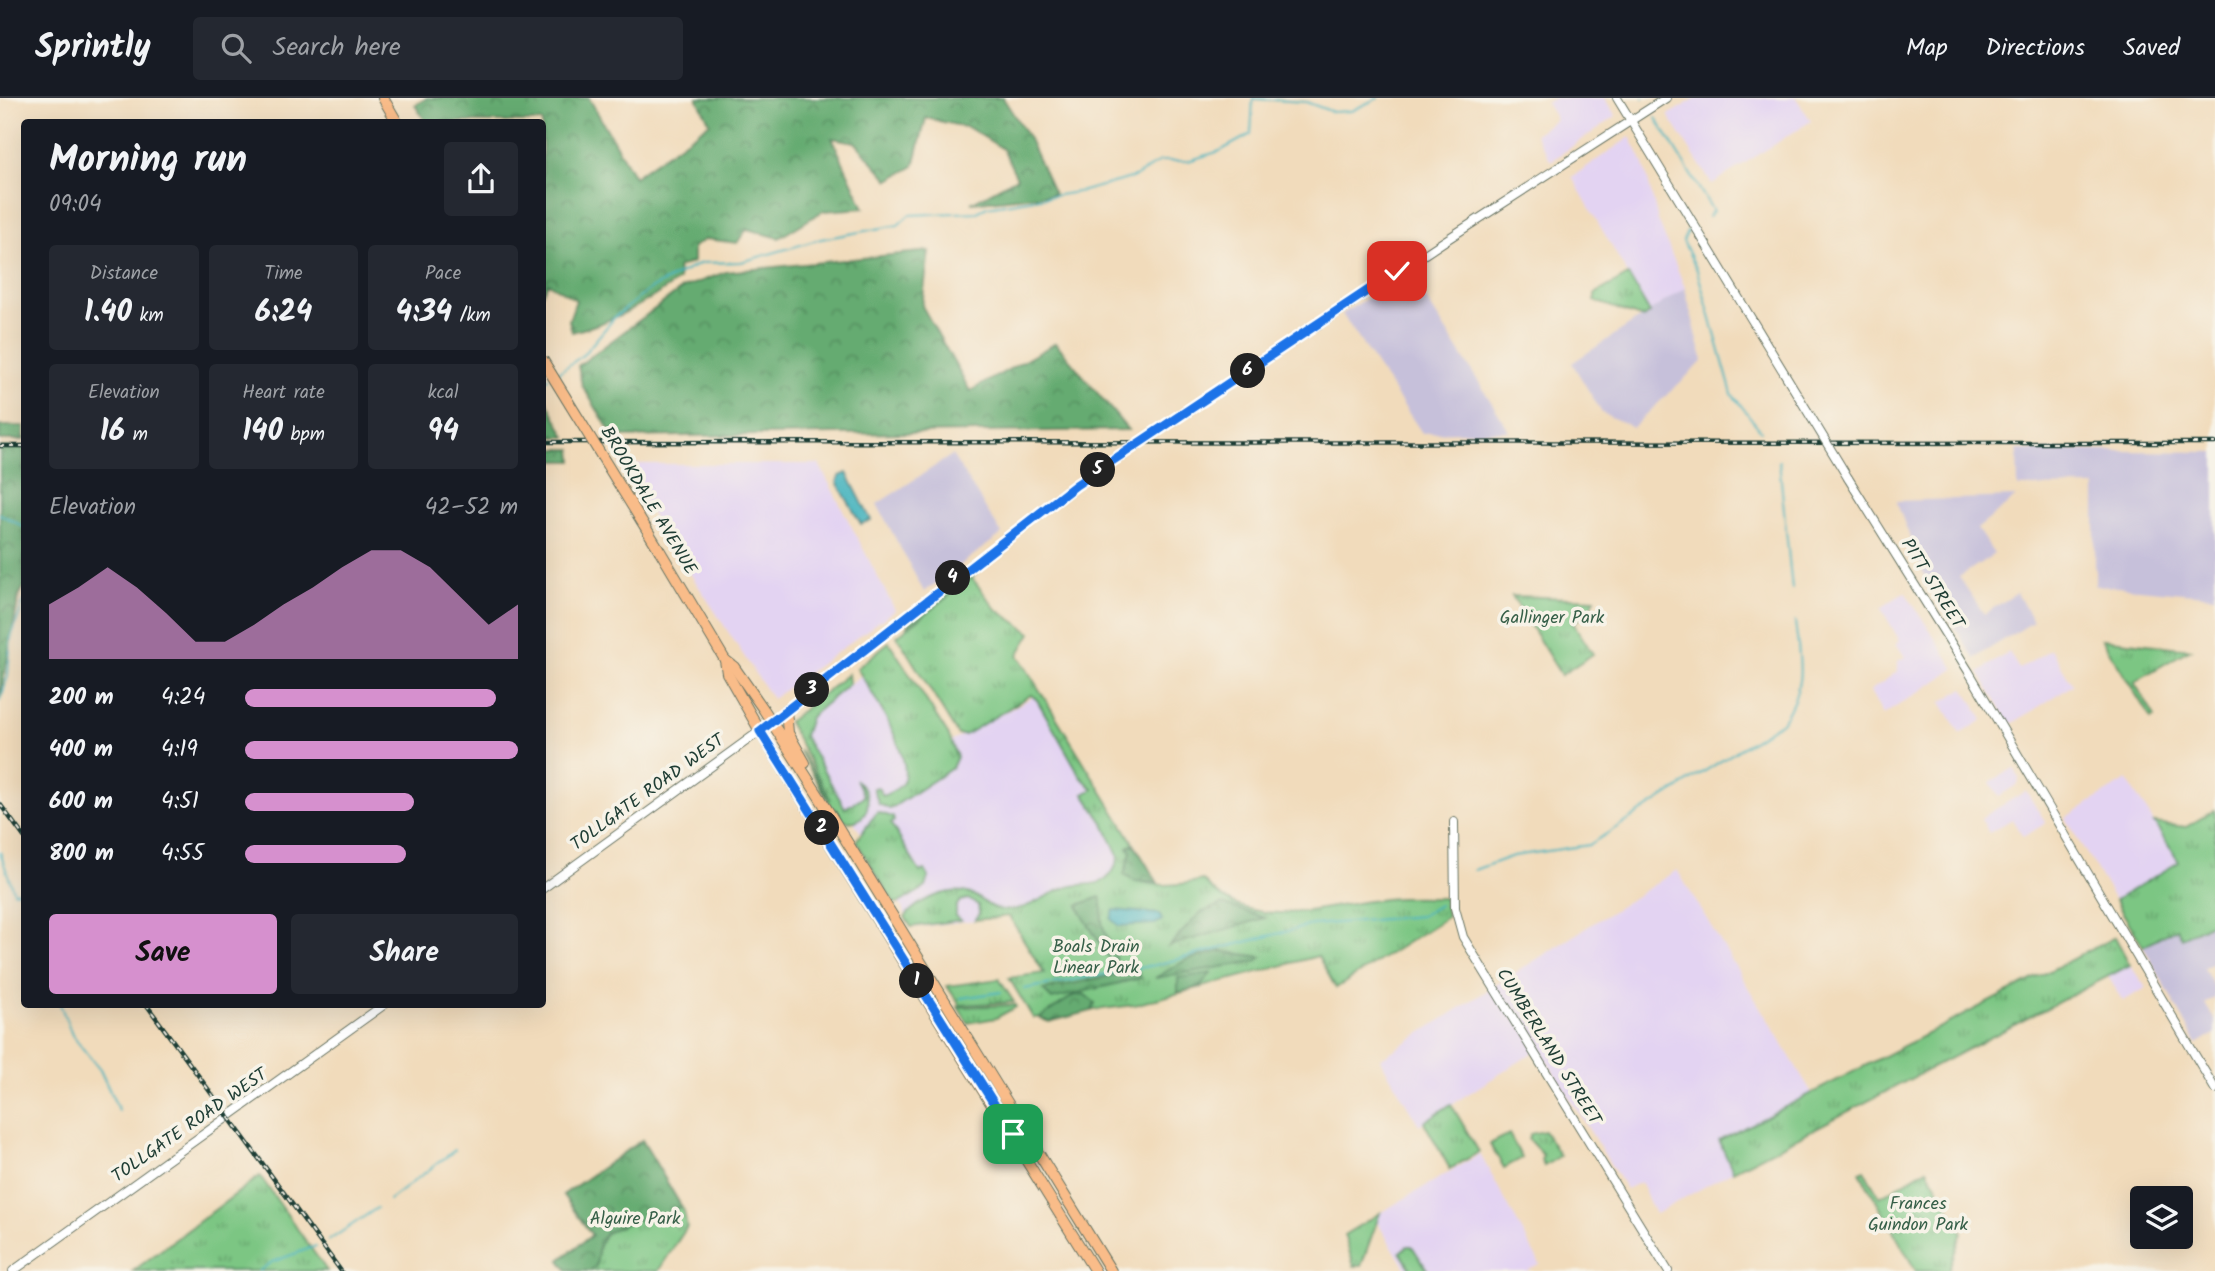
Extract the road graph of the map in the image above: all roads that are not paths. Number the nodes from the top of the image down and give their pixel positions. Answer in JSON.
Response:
{"nodes":[{"id":1,"x":383,"y":98,"type":"edge"},
{"id":2,"x":1617,"y":98,"type":"edge"},
{"id":3,"x":1666,"y":98,"type":"edge"},
{"id":4,"x":395,"y":119,"type":"edge"},
{"id":5,"x":1631,"y":120,"type":"junction"},
{"id":6,"x":546,"y":366,"type":"edge"},
{"id":7,"x":725,"y":660,"type":"junction"},
{"id":8,"x":786,"y":710,"type":"junction"},
{"id":9,"x":771,"y":723,"type":"junction"},
{"id":10,"x":760,"y":731,"type":"junction"},
{"id":11,"x":820,"y":798,"type":"junction"},
{"id":12,"x":1454,"y":822,"type":"dead end"},
{"id":13,"x":546,"y":887,"type":"edge"},
{"id":14,"x":379,"y":1008,"type":"edge"},
{"id":15,"x":2215,"y":1088,"type":"edge"},
{"id":16,"x":13,"y":1271,"type":"edge"},
{"id":17,"x":1095,"y":1271,"type":"edge"},
{"id":18,"x":1111,"y":1271,"type":"edge"},
{"id":19,"x":1668,"y":1271,"type":"edge"}],
"edges":[{"from":1,"to":4,"type":"main road"},
{"from":2,"to":5,"type":"street","name":"PITT STREET"},
{"from":3,"to":5,"type":"street","name":"TOLLGATE ROAD WEST"},
{"from":5,"to":8,"type":"street","name":"TOLLGATE ROAD WEST"},
{"from":5,"to":15,"type":"street","name":"PITT STREET","bridge":true},
{"from":6,"to":7,"type":"main road","name":"BROOKDALE AVENUE","bridge":true},
{"from":7,"to":9,"type":"main road","name":"BROOKDALE AVENUE"},
{"from":7,"to":10,"type":"main road","name":"BROOKDALE AVENUE"},
{"from":8,"to":9,"type":"street","name":"TOLLGATE ROAD WEST"},
{"from":8,"to":11,"type":"main road"},
{"from":9,"to":10,"type":"street","name":"TOLLGATE ROAD WEST"},
{"from":9,"to":11,"type":"main road","name":"BROOKDALE AVENUE"},
{"from":10,"to":13,"type":"street","name":"TOLLGATE ROAD WEST"},
{"from":10,"to":17,"type":"main road","name":"BROOKDALE AVENUE"},
{"from":11,"to":18,"type":"main road","name":"BROOKDALE AVENUE"},
{"from":12,"to":19,"type":"street","name":"CUMBERLAND STREET"},
{"from":14,"to":16,"type":"street","name":"TOLLGATE ROAD WEST"}]}
